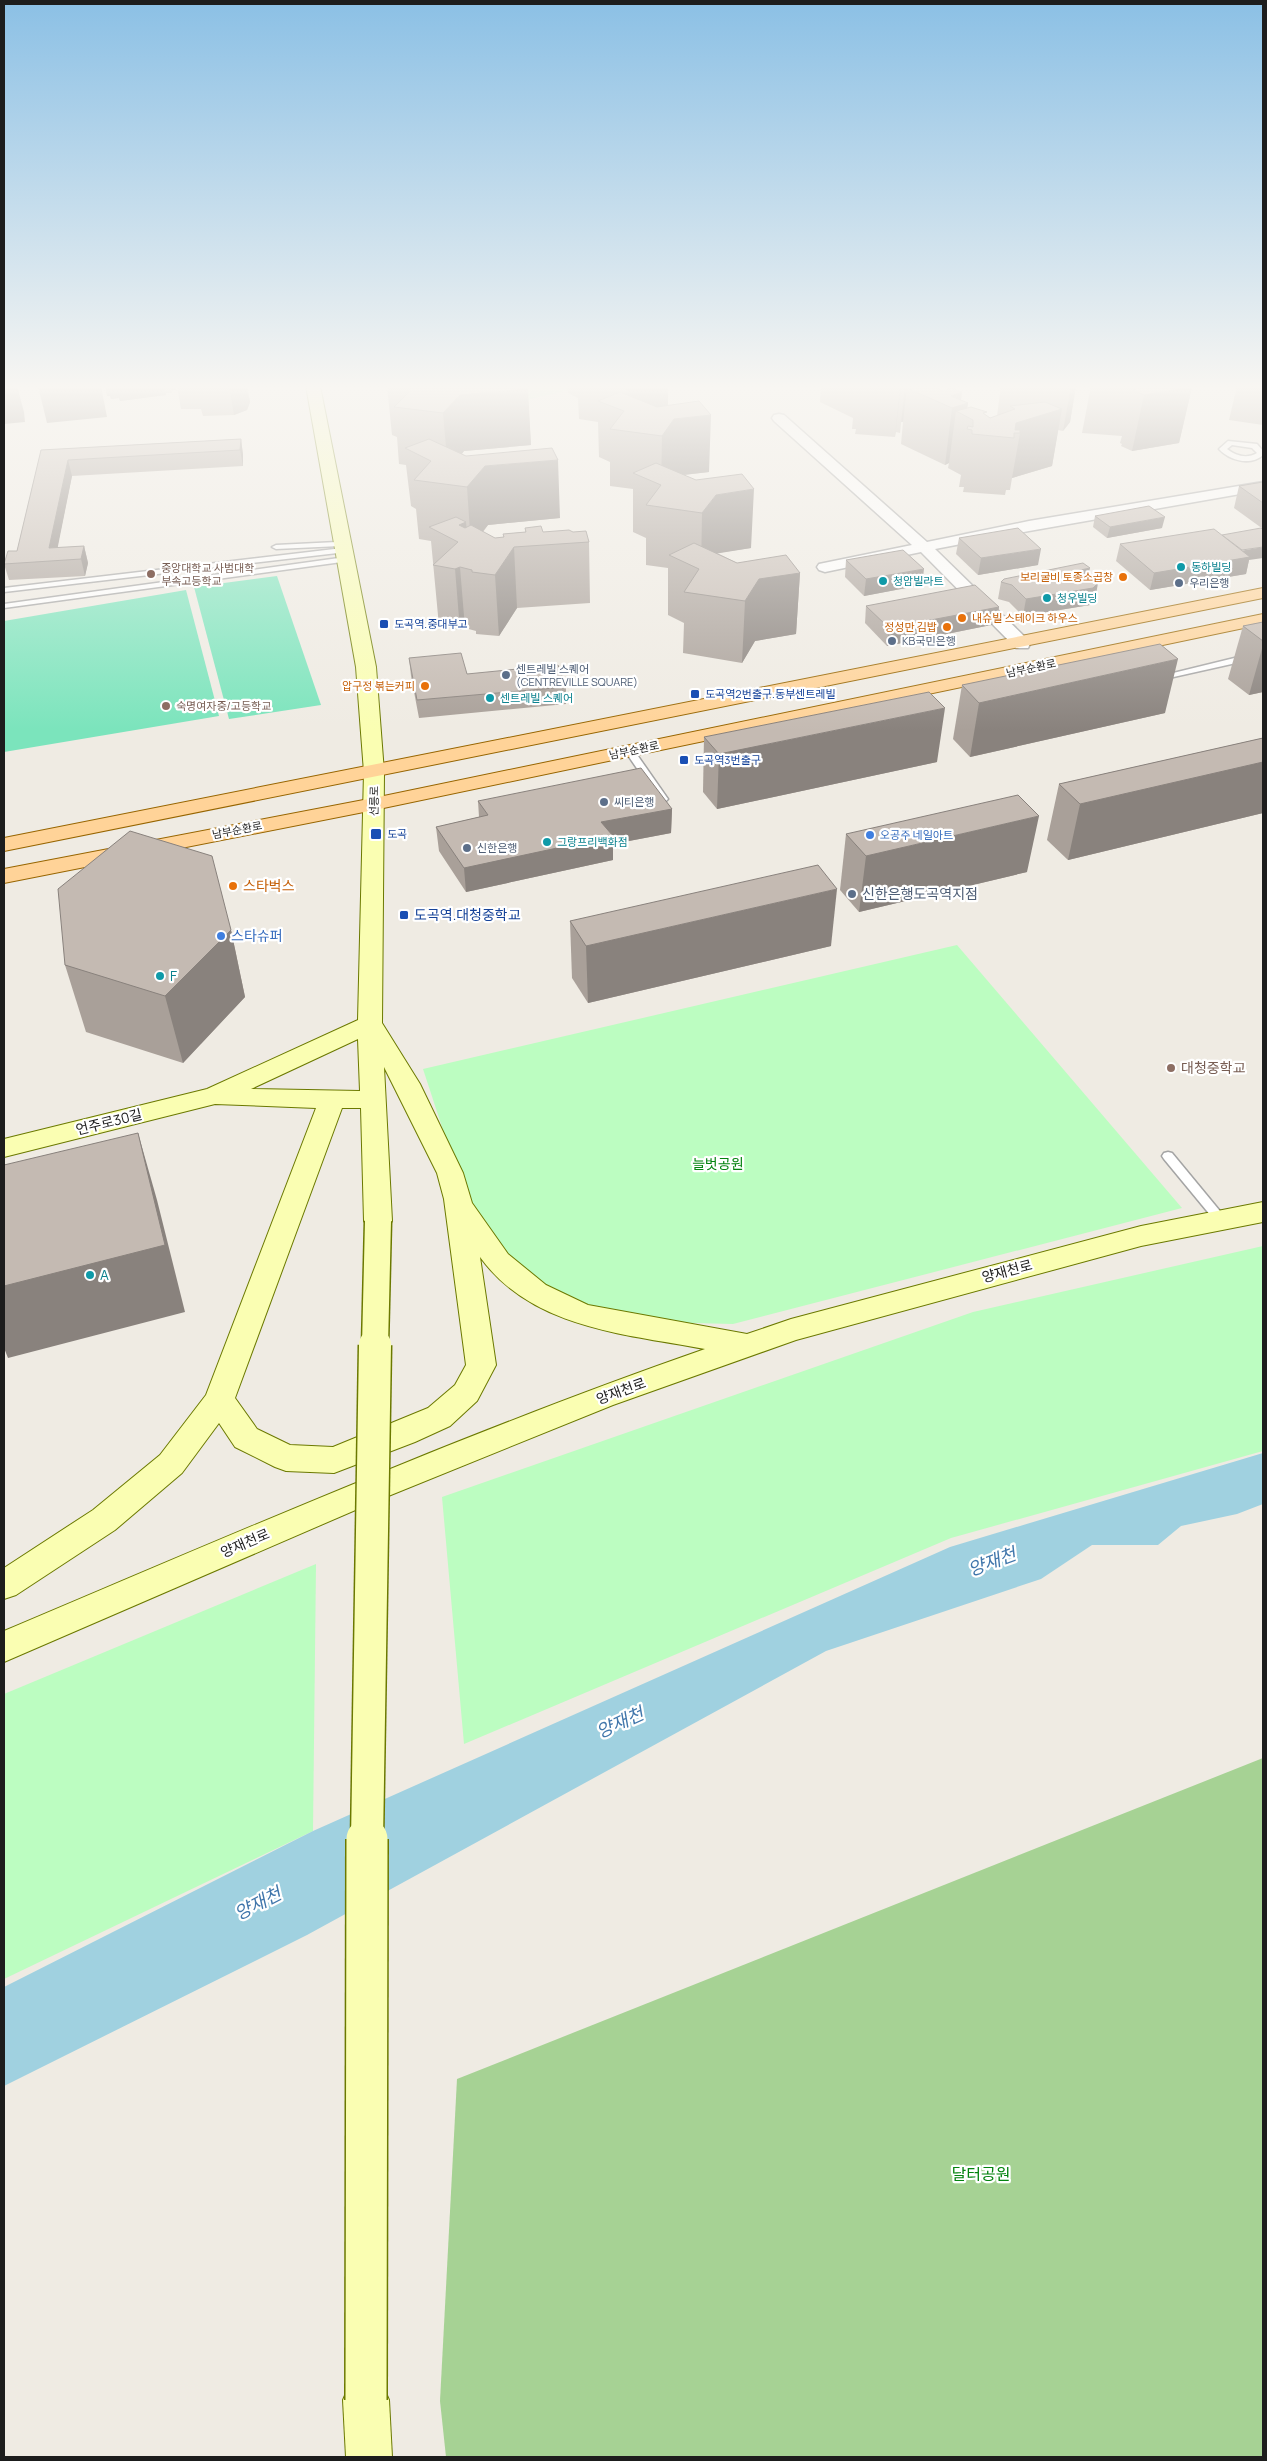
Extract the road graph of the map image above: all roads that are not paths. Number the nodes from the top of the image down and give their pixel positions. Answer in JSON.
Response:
{"nodes":[{"id":1,"x":334,"y":501,"type":"edge"},
{"id":2,"x":872,"y":501,"type":"edge"},
{"id":3,"x":1179,"y":501,"type":"edge"},
{"id":4,"x":923,"y":546,"type":"junction"},
{"id":5,"x":276,"y":547,"type":"dead end"},
{"id":6,"x":343,"y":551,"type":"junction"},
{"id":7,"x":825,"y":567,"type":"dead end"},
{"id":8,"x":4,"y":590,"type":"edge"},
{"id":9,"x":1263,"y":593,"type":"edge"},
{"id":10,"x":4,"y":606,"type":"edge"},
{"id":11,"x":1263,"y":619,"type":"edge"},
{"id":12,"x":1022,"y":644,"type":"junction"},
{"id":13,"x":1263,"y":654,"type":"edge"},
{"id":14,"x":1169,"y":675,"type":"dead end"},
{"id":15,"x":630,"y":751,"type":"junction"},
{"id":16,"x":374,"y":772,"type":"junction"},
{"id":17,"x":665,"y":801,"type":"edge"},
{"id":18,"x":374,"y":804,"type":"junction"},
{"id":19,"x":4,"y":845,"type":"edge"},
{"id":20,"x":4,"y":876,"type":"edge"},
{"id":21,"x":370,"y":1024,"type":"junction"},
{"id":22,"x":214,"y":1096,"type":"junction"},
{"id":23,"x":332,"y":1100,"type":"junction"},
{"id":24,"x":373,"y":1100,"type":"junction"},
{"id":25,"x":4,"y":1148,"type":"edge"},
{"id":26,"x":1168,"y":1156,"type":"dead end"},
{"id":27,"x":458,"y":1199,"type":"junction"},
{"id":28,"x":1263,"y":1212,"type":"edge"},
{"id":29,"x":1220,"y":1219,"type":"junction"},
{"id":30,"x":749,"y":1346,"type":"junction"},
{"id":31,"x":219,"y":1400,"type":"junction"},
{"id":32,"x":4,"y":1585,"type":"edge"},
{"id":33,"x":4,"y":1647,"type":"edge"},
{"id":34,"x":369,"y":2457,"type":"edge"}],
"edges":[{"from":1,"to":6,"type":"street","name":"선릉로"},
{"from":2,"to":4,"type":"street"},
{"from":3,"to":4,"type":"street"},
{"from":4,"to":7,"type":"street"},
{"from":4,"to":12,"type":"street"},
{"from":5,"to":6,"type":"lane"},
{"from":6,"to":8,"type":"lane"},
{"from":6,"to":10,"type":"lane"},
{"from":6,"to":16,"type":"street","name":"선릉로"},
{"from":9,"to":12,"type":"main road","name":"남부순환로"},
{"from":11,"to":15,"type":"main road","name":"남부순환로"},
{"from":12,"to":16,"type":"main road","name":"남부순환로"},
{"from":13,"to":14,"type":"lane"},
{"from":15,"to":17,"type":"lane"},
{"from":15,"to":18,"type":"main road","name":"남부순환로"},
{"from":16,"to":18,"type":"street","name":"선릉로"},
{"from":16,"to":19,"type":"main road","name":"남부순환로"},
{"from":18,"to":20,"type":"main road","name":"남부순환로"},
{"from":18,"to":21,"type":"street","name":"선릉로"},
{"from":21,"to":22,"type":"street"},
{"from":21,"to":24,"type":"street","name":"선릉로"},
{"from":21,"to":27,"type":"street"},
{"from":22,"to":23,"type":"street"},
{"from":22,"to":25,"type":"street","name":"언주로30길"},
{"from":23,"to":24,"type":"street"},
{"from":23,"to":31,"type":"street"},
{"from":24,"to":34,"type":"street","name":"선릉로","bridge":true},
{"from":26,"to":29,"type":"lane"},
{"from":27,"to":30,"type":"street"},
{"from":27,"to":31,"type":"street"},
{"from":28,"to":29,"type":"street","name":"양재천로"},
{"from":29,"to":30,"type":"street","name":"양재천로"},
{"from":30,"to":33,"type":"street","name":"양재천로"},
{"from":31,"to":32,"type":"street"}]}
